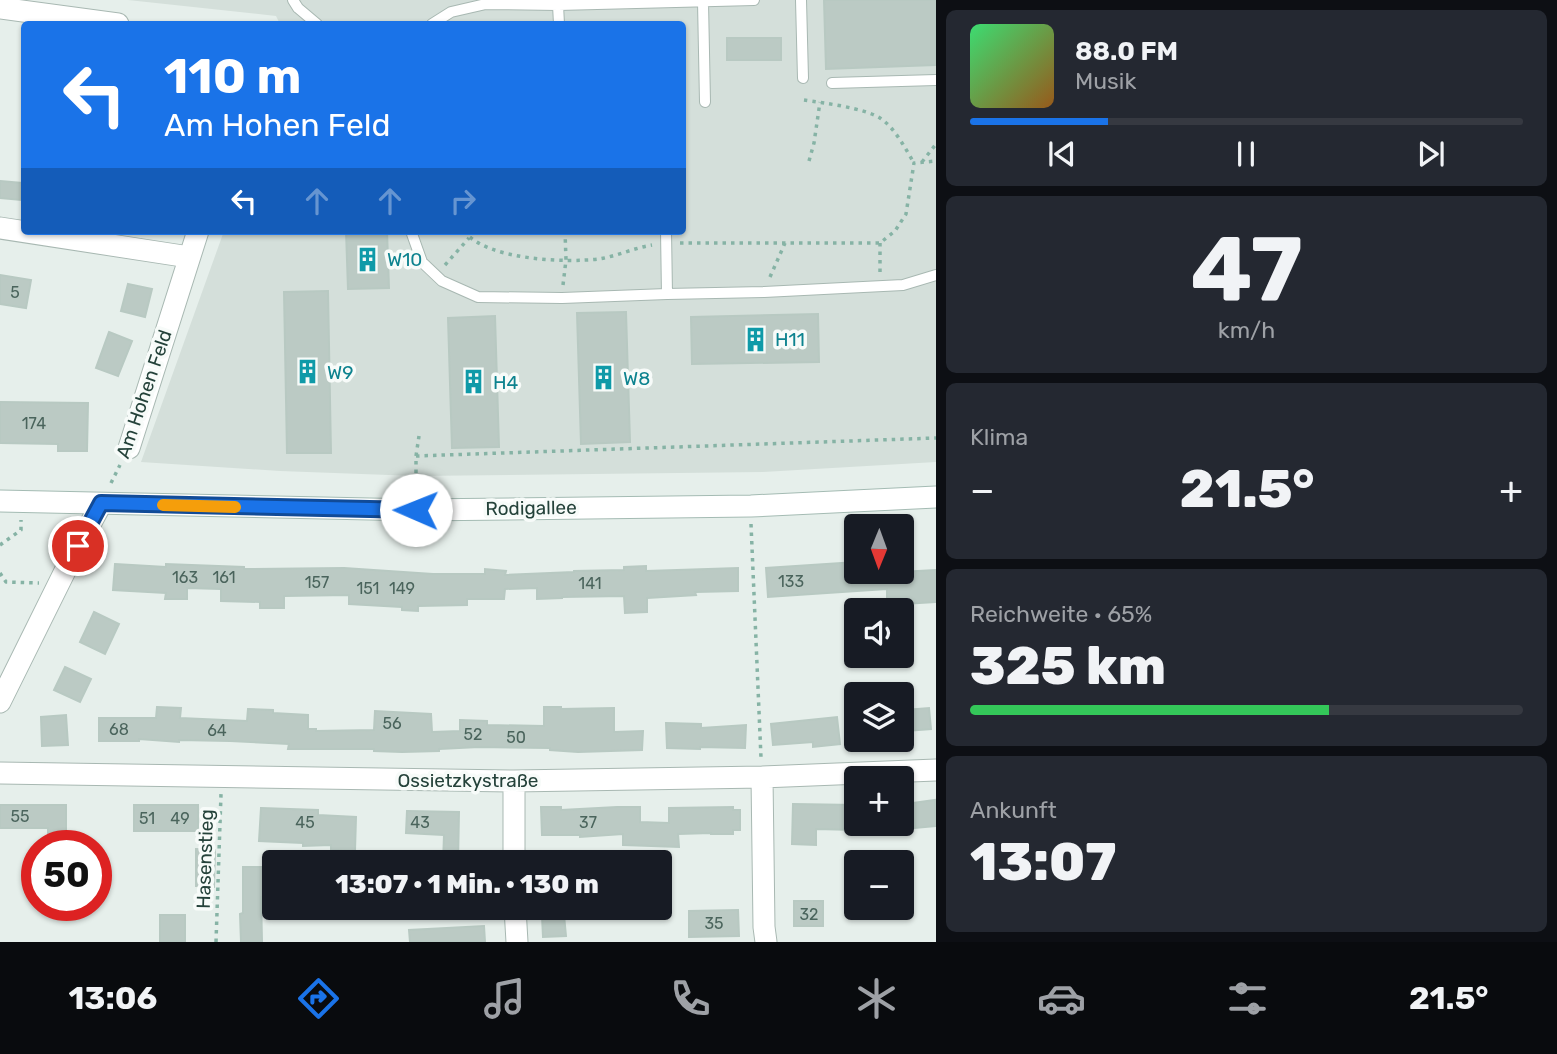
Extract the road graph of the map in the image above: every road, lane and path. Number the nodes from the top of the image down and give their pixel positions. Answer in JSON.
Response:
{"nodes":[{"id":1,"x":293,"y":0,"type":"edge"},
{"id":2,"x":754,"y":0,"type":"edge"},
{"id":3,"x":801,"y":0,"type":"edge"},
{"id":4,"x":486,"y":2,"type":"edge"},
{"id":5,"x":703,"y":2,"type":"junction"},
{"id":6,"x":558,"y":5,"type":"junction"},
{"id":7,"x":0,"y":8,"type":"edge"},
{"id":8,"x":96,"y":21,"type":"edge"},
{"id":9,"x":313,"y":21,"type":"edge"},
{"id":10,"x":437,"y":21,"type":"edge"},
{"id":11,"x":559,"y":21,"type":"edge"},
{"id":12,"x":803,"y":78,"type":"dead end"},
{"id":13,"x":936,"y":80,"type":"edge"},
{"id":14,"x":832,"y":83,"type":"dead end"},
{"id":15,"x":804,"y":100,"type":"dead end"},
{"id":16,"x":820,"y":102,"type":"junction"},
{"id":17,"x":705,"y":103,"type":"dead end"},
{"id":18,"x":936,"y":144,"type":"edge"},
{"id":19,"x":809,"y":161,"type":"dead end"},
{"id":20,"x":936,"y":161,"type":"edge"},
{"id":21,"x":922,"y":162,"type":"junction"},
{"id":22,"x":914,"y":163,"type":"junction"},
{"id":23,"x":0,"y":228,"type":"edge"},
{"id":24,"x":21,"y":231,"type":"edge"},
{"id":25,"x":46,"y":235,"type":"edge"},
{"id":26,"x":197,"y":235,"type":"edge"},
{"id":27,"x":412,"y":235,"type":"edge"},
{"id":28,"x":467,"y":235,"type":"edge"},
{"id":29,"x":565,"y":235,"type":"edge"},
{"id":30,"x":666,"y":235,"type":"edge"},
{"id":31,"x":469,"y":238,"type":"junction"},
{"id":32,"x":666,"y":243,"type":"junction"},
{"id":33,"x":785,"y":243,"type":"junction"},
{"id":34,"x":880,"y":243,"type":"junction"},
{"id":35,"x":189,"y":257,"type":"junction"},
{"id":36,"x":566,"y":260,"type":"junction"},
{"id":37,"x":448,"y":261,"type":"dead end"},
{"id":38,"x":936,"y":275,"type":"edge"},
{"id":39,"x":881,"y":287,"type":"junction"},
{"id":40,"x":764,"y":292,"type":"junction"},
{"id":41,"x":667,"y":294,"type":"junction"},
{"id":42,"x":562,"y":298,"type":"junction"},
{"id":43,"x":419,"y":436,"type":"dead end"},
{"id":44,"x":936,"y":438,"type":"edge"},
{"id":45,"x":129,"y":447,"type":"joint"},
{"id":46,"x":416,"y":456,"type":"junction"},
{"id":47,"x":936,"y":497,"type":"edge"},
{"id":48,"x":0,"y":501,"type":"edge"},
{"id":49,"x":22,"y":502,"type":"junction"},
{"id":50,"x":101,"y":503,"type":"junction"},
{"id":51,"x":751,"y":506,"type":"junction"},
{"id":52,"x":416,"y":510,"type":"junction"},
{"id":53,"x":0,"y":545,"type":"edge"},
{"id":54,"x":0,"y":573,"type":"edge"},
{"id":55,"x":58,"y":583,"type":"junction"},
{"id":56,"x":0,"y":702,"type":"edge"},
{"id":57,"x":936,"y":770,"type":"edge"},
{"id":58,"x":0,"y":773,"type":"edge"},
{"id":59,"x":762,"y":777,"type":"junction"},
{"id":60,"x":222,"y":778,"type":"junction"},
{"id":61,"x":514,"y":781,"type":"junction"},
{"id":62,"x":514,"y":850,"type":"edge"},
{"id":63,"x":516,"y":920,"type":"edge"},
{"id":64,"x":216,"y":942,"type":"edge"},
{"id":65,"x":517,"y":942,"type":"edge"},
{"id":66,"x":766,"y":942,"type":"edge"}],
"edges":[{"from":1,"to":9,"type":"lane"},
{"from":2,"to":5,"type":"lane"},
{"from":3,"to":12,"type":"lane"},
{"from":4,"to":6,"type":"lane"},
{"from":4,"to":10,"type":"lane"},
{"from":5,"to":6,"type":"lane"},
{"from":5,"to":17,"type":"lane"},
{"from":6,"to":11,"type":"lane"},
{"from":7,"to":8,"type":"street"},
{"from":13,"to":14,"type":"lane"},
{"from":15,"to":16,"type":"path"},
{"from":16,"to":19,"type":"path"},
{"from":16,"to":22,"type":"path"},
{"from":18,"to":21,"type":"path"},
{"from":20,"to":21,"type":"path"},
{"from":21,"to":22,"type":"path"},
{"from":22,"to":34,"type":"path"},
{"from":23,"to":24,"type":"street"},
{"from":25,"to":35,"type":"street"},
{"from":26,"to":35,"type":"street","name":"Am Hohen Feld"},
{"from":27,"to":42,"type":"lane"},
{"from":28,"to":31,"type":"path"},
{"from":29,"to":36,"type":"path"},
{"from":30,"to":32,"type":"lane"},
{"from":31,"to":36,"type":"path"},
{"from":31,"to":37,"type":"path"},
{"from":32,"to":33,"type":"path"},
{"from":32,"to":36,"type":"path"},
{"from":32,"to":41,"type":"lane"},
{"from":33,"to":34,"type":"path"},
{"from":33,"to":40,"type":"path"},
{"from":34,"to":39,"type":"path"},
{"from":35,"to":45,"type":"street","name":"Am Hohen Feld"},
{"from":36,"to":42,"type":"path"},
{"from":38,"to":39,"type":"lane"},
{"from":39,"to":40,"type":"lane"},
{"from":40,"to":41,"type":"lane"},
{"from":41,"to":42,"type":"lane"},
{"from":43,"to":46,"type":"path"},
{"from":44,"to":46,"type":"path"},
{"from":45,"to":50,"type":"path","name":"Am Hohen Feld"},
{"from":46,"to":52,"type":"path"},
{"from":47,"to":51,"type":"street","name":"Rodigallee"},
{"from":48,"to":49,"type":"street","name":"Rodigallee"},
{"from":49,"to":50,"type":"street","name":"Rodigallee"},
{"from":49,"to":53,"type":"path"},
{"from":50,"to":52,"type":"street","name":"Rodigallee"},
{"from":50,"to":55,"type":"street"},
{"from":51,"to":52,"type":"street","name":"Rodigallee"},
{"from":51,"to":59,"type":"path"},
{"from":54,"to":55,"type":"path"},
{"from":55,"to":56,"type":"street"},
{"from":57,"to":59,"type":"street","name":"Ossietzkystraße"},
{"from":58,"to":60,"type":"street","name":"Ossietzkystraße"},
{"from":59,"to":61,"type":"street","name":"Ossietzkystraße"},
{"from":59,"to":66,"type":"street"},
{"from":60,"to":61,"type":"street","name":"Ossietzkystraße"},
{"from":60,"to":64,"type":"path","name":"Hasenstieg"},
{"from":61,"to":62,"type":"street"},
{"from":63,"to":65,"type":"street"}]}
